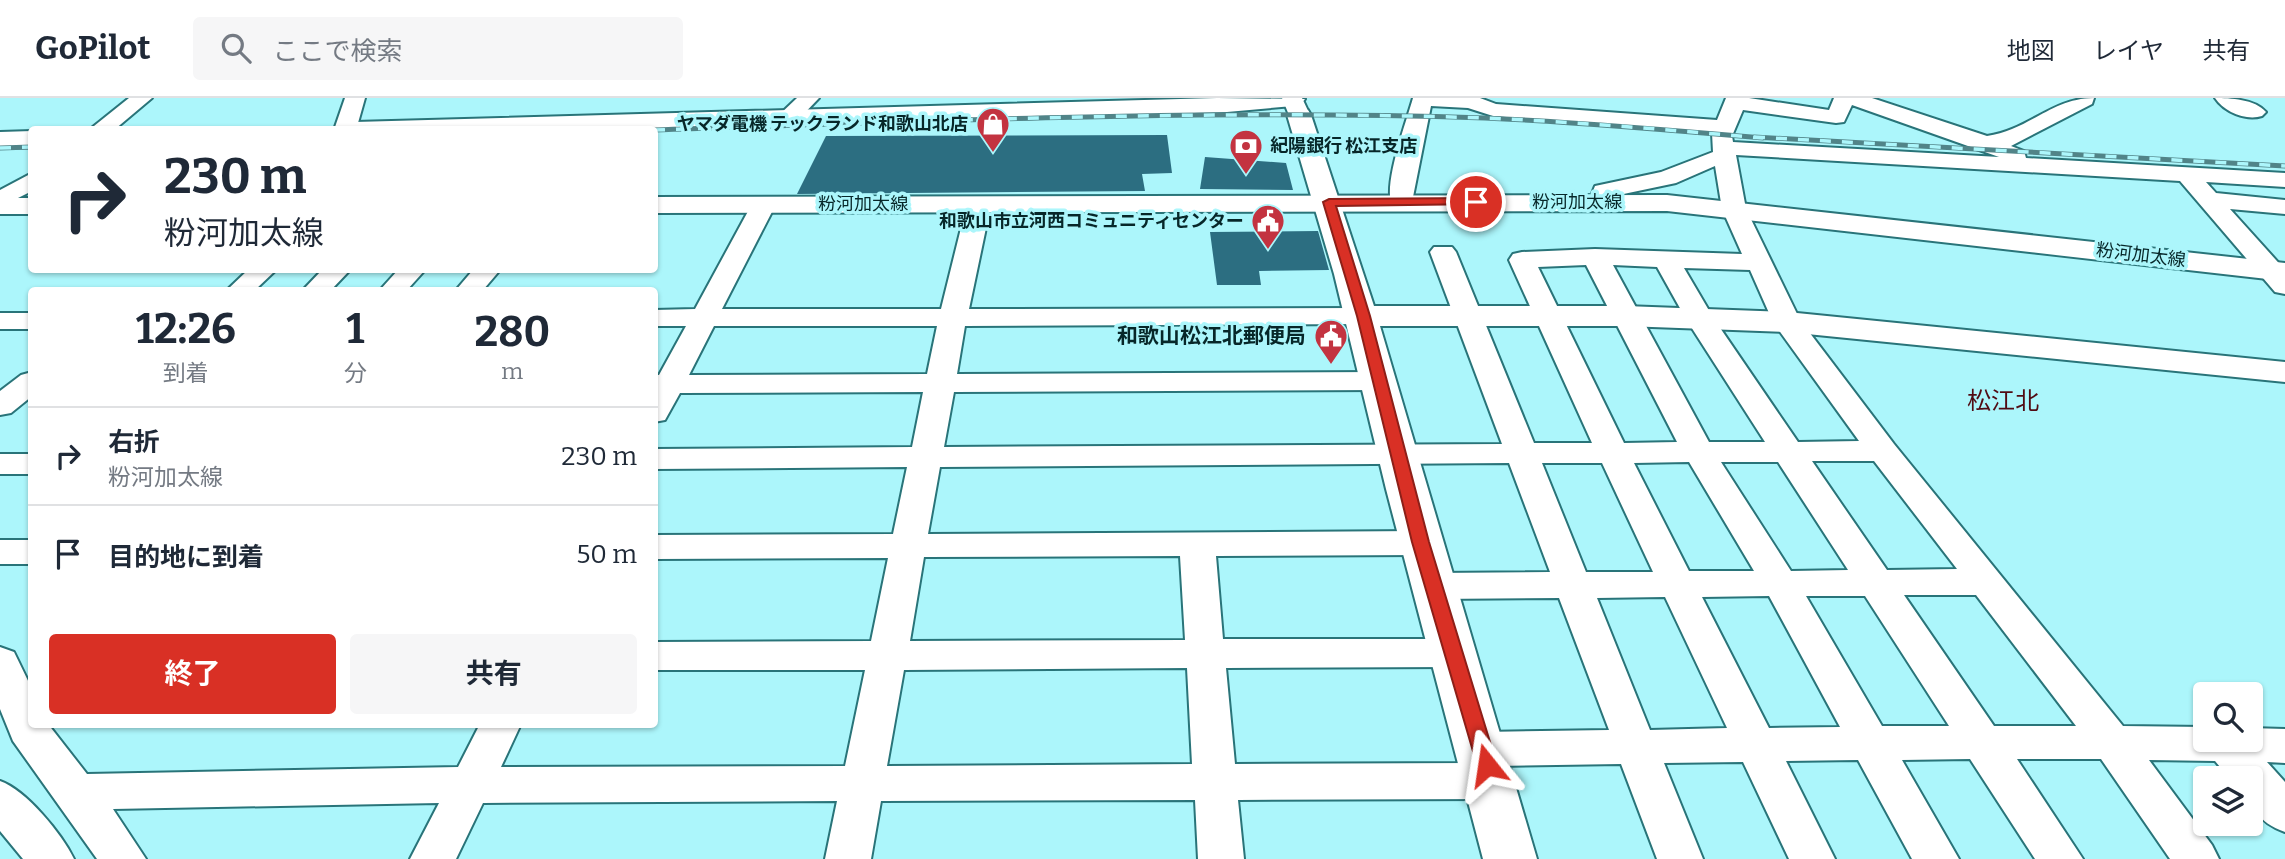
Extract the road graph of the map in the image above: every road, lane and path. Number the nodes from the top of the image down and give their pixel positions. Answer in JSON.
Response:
{"nodes":[{"id":1,"x":142,"y":98,"type":"edge"},
{"id":2,"x":355,"y":98,"type":"edge"},
{"id":3,"x":809,"y":98,"type":"edge"},
{"id":4,"x":1423,"y":98,"type":"edge"},
{"id":5,"x":1844,"y":98,"type":"edge"},
{"id":6,"x":1850,"y":98,"type":"edge"},
{"id":7,"x":2225,"y":98,"type":"edge"},
{"id":8,"x":1735,"y":100,"type":"edge"},
{"id":9,"x":2085,"y":100,"type":"edge"},
{"id":10,"x":1295,"y":104,"type":"edge"},
{"id":11,"x":2255,"y":112,"type":"dead end"},
{"id":12,"x":788,"y":117,"type":"junction"},
{"id":13,"x":105,"y":126,"type":"edge"},
{"id":14,"x":346,"y":126,"type":"edge"},
{"id":15,"x":488,"y":126,"type":"edge"},
{"id":16,"x":28,"y":139,"type":"edge"},
{"id":17,"x":0,"y":140,"type":"edge"},
{"id":18,"x":1986,"y":143,"type":"junction"},
{"id":19,"x":1725,"y":145,"type":"junction"},
{"id":20,"x":2041,"y":166,"type":"junction"},
{"id":21,"x":2188,"y":175,"type":"junction"},
{"id":22,"x":2285,"y":180,"type":"edge"},
{"id":23,"x":28,"y":182,"type":"edge"},
{"id":24,"x":0,"y":200,"type":"edge"},
{"id":25,"x":2211,"y":200,"type":"junction"},
{"id":26,"x":1601,"y":201,"type":"junction"},
{"id":27,"x":1329,"y":202,"type":"junction"},
{"id":28,"x":1402,"y":202,"type":"junction"},
{"id":29,"x":764,"y":204,"type":"junction"},
{"id":30,"x":979,"y":204,"type":"junction"},
{"id":31,"x":658,"y":205,"type":"edge"},
{"id":32,"x":0,"y":206,"type":"edge"},
{"id":33,"x":28,"y":206,"type":"edge"},
{"id":34,"x":2285,"y":207,"type":"edge"},
{"id":35,"x":1734,"y":209,"type":"junction"},
{"id":36,"x":1443,"y":252,"type":"dead end"},
{"id":37,"x":1595,"y":257,"type":"junction"},
{"id":38,"x":1666,"y":259,"type":"junction"},
{"id":39,"x":1760,"y":263,"type":"junction"},
{"id":40,"x":260,"y":273,"type":"edge"},
{"id":41,"x":334,"y":273,"type":"edge"},
{"id":42,"x":409,"y":273,"type":"edge"},
{"id":43,"x":483,"y":273,"type":"edge"},
{"id":44,"x":2280,"y":276,"type":"edge"},
{"id":45,"x":243,"y":287,"type":"edge"},
{"id":46,"x":319,"y":287,"type":"edge"},
{"id":47,"x":396,"y":287,"type":"edge"},
{"id":48,"x":471,"y":287,"type":"edge"},
{"id":49,"x":953,"y":316,"type":"junction"},
{"id":50,"x":1363,"y":316,"type":"junction"},
{"id":51,"x":1465,"y":316,"type":"junction"},
{"id":52,"x":1546,"y":316,"type":"junction"},
{"id":53,"x":1625,"y":316,"type":"junction"},
{"id":54,"x":658,"y":318,"type":"edge"},
{"id":55,"x":704,"y":318,"type":"junction"},
{"id":56,"x":1700,"y":319,"type":"junction"},
{"id":57,"x":0,"y":321,"type":"edge"},
{"id":58,"x":28,"y":321,"type":"edge"},
{"id":59,"x":1787,"y":321,"type":"junction"},
{"id":60,"x":2285,"y":372,"type":"edge"},
{"id":61,"x":1380,"y":381,"type":"junction"},
{"id":62,"x":941,"y":382,"type":"junction"},
{"id":63,"x":662,"y":384,"type":"edge"},
{"id":64,"x":28,"y":385,"type":"edge"},
{"id":65,"x":0,"y":406,"type":"edge"},
{"id":66,"x":1611,"y":450,"type":"junction"},
{"id":67,"x":1698,"y":451,"type":"junction"},
{"id":68,"x":1788,"y":451,"type":"junction"},
{"id":69,"x":1883,"y":451,"type":"junction"},
{"id":70,"x":1519,"y":452,"type":"junction"},
{"id":71,"x":1398,"y":453,"type":"junction"},
{"id":72,"x":928,"y":455,"type":"junction"},
{"id":73,"x":658,"y":458,"type":"edge"},
{"id":74,"x":0,"y":464,"type":"edge"},
{"id":75,"x":28,"y":464,"type":"edge"},
{"id":76,"x":1420,"y":542,"type":"junction"},
{"id":77,"x":911,"y":545,"type":"junction"},
{"id":78,"x":1198,"y":545,"type":"junction"},
{"id":79,"x":658,"y":547,"type":"edge"},
{"id":80,"x":0,"y":552,"type":"edge"},
{"id":81,"x":28,"y":552,"type":"edge"},
{"id":82,"x":1986,"y":582,"type":"junction"},
{"id":83,"x":1570,"y":583,"type":"junction"},
{"id":84,"x":1780,"y":583,"type":"junction"},
{"id":85,"x":1877,"y":583,"type":"junction"},
{"id":86,"x":1679,"y":584,"type":"junction"},
{"id":87,"x":1434,"y":586,"type":"junction"},
{"id":88,"x":889,"y":653,"type":"junction"},
{"id":89,"x":1208,"y":653,"type":"junction"},
{"id":90,"x":1454,"y":653,"type":"junction"},
{"id":91,"x":658,"y":656,"type":"edge"},
{"id":92,"x":11,"y":665,"type":"edge"},
{"id":93,"x":28,"y":724,"type":"edge"},
{"id":94,"x":29,"y":728,"type":"edge"},
{"id":95,"x":498,"y":728,"type":"edge"},
{"id":96,"x":1983,"y":742,"type":"junction"},
{"id":97,"x":2112,"y":742,"type":"junction"},
{"id":98,"x":1754,"y":743,"type":"junction"},
{"id":99,"x":1869,"y":743,"type":"junction"},
{"id":100,"x":2193,"y":745,"type":"edge"},
{"id":101,"x":1635,"y":746,"type":"junction"},
{"id":102,"x":2263,"y":746,"type":"edge"},
{"id":103,"x":2285,"y":746,"type":"edge"},
{"id":104,"x":2232,"y":752,"type":"edge"},
{"id":105,"x":1487,"y":765,"type":"junction"},
{"id":106,"x":1214,"y":782,"type":"junction"},
{"id":107,"x":863,"y":783,"type":"junction"},
{"id":108,"x":471,"y":785,"type":"junction"},
{"id":109,"x":76,"y":792,"type":"junction"},
{"id":110,"x":0,"y":799,"type":"edge"},
{"id":111,"x":2285,"y":813,"type":"edge"},
{"id":112,"x":51,"y":859,"type":"edge"},
{"id":113,"x":123,"y":859,"type":"edge"},
{"id":114,"x":433,"y":859,"type":"edge"},
{"id":115,"x":848,"y":859,"type":"edge"},
{"id":116,"x":1222,"y":859,"type":"edge"},
{"id":117,"x":1510,"y":859,"type":"edge"},
{"id":118,"x":1680,"y":859,"type":"edge"},
{"id":119,"x":1812,"y":859,"type":"edge"},
{"id":120,"x":1936,"y":859,"type":"edge"},
{"id":121,"x":2060,"y":859,"type":"edge"},
{"id":122,"x":2196,"y":859,"type":"edge"}],
"edges":[{"from":1,"to":13,"type":"street"},
{"from":2,"to":14,"type":"street"},
{"from":3,"to":12,"type":"street"},
{"from":4,"to":19,"type":"street"},
{"from":4,"to":28,"type":"street"},
{"from":5,"to":8,"type":"street"},
{"from":6,"to":18,"type":"street"},
{"from":7,"to":11,"type":"street"},
{"from":8,"to":19,"type":"street"},
{"from":9,"to":18,"type":"street"},
{"from":10,"to":12,"type":"street"},
{"from":10,"to":27,"type":"street"},
{"from":12,"to":15,"type":"street"},
{"from":16,"to":17,"type":"street"},
{"from":18,"to":20,"type":"street"},
{"from":19,"to":20,"type":"street"},
{"from":19,"to":26,"type":"street"},
{"from":19,"to":35,"type":"street"},
{"from":20,"to":21,"type":"street"},
{"from":21,"to":22,"type":"street"},
{"from":21,"to":25,"type":"street"},
{"from":23,"to":24,"type":"street"},
{"from":25,"to":34,"type":"street"},
{"from":25,"to":44,"type":"street"},
{"from":26,"to":28,"type":"street","name":"粉河加太線"},
{"from":26,"to":35,"type":"street","name":"粉河加太線"},
{"from":27,"to":28,"type":"street","name":"粉河加太線"},
{"from":27,"to":30,"type":"street","name":"粉河加太線"},
{"from":27,"to":50,"type":"street"},
{"from":29,"to":30,"type":"street","name":"粉河加太線"},
{"from":29,"to":31,"type":"street","name":"粉河加太線"},
{"from":29,"to":55,"type":"street"},
{"from":30,"to":49,"type":"street"},
{"from":32,"to":33,"type":"street"},
{"from":35,"to":39,"type":"street"},
{"from":35,"to":44,"type":"street","name":"粉河加太線"},
{"from":36,"to":51,"type":"street"},
{"from":37,"to":38,"type":"street"},
{"from":37,"to":52,"type":"street"},
{"from":37,"to":53,"type":"street"},
{"from":38,"to":39,"type":"street"},
{"from":38,"to":56,"type":"street"},
{"from":39,"to":59,"type":"street"},
{"from":40,"to":45,"type":"street"},
{"from":41,"to":46,"type":"street"},
{"from":42,"to":47,"type":"street"},
{"from":43,"to":48,"type":"street"},
{"from":49,"to":50,"type":"street"},
{"from":49,"to":55,"type":"street"},
{"from":49,"to":62,"type":"street"},
{"from":50,"to":51,"type":"street"},
{"from":50,"to":61,"type":"street"},
{"from":51,"to":52,"type":"street"},
{"from":51,"to":70,"type":"street"},
{"from":52,"to":53,"type":"street"},
{"from":52,"to":66,"type":"street"},
{"from":53,"to":56,"type":"street"},
{"from":53,"to":67,"type":"street"},
{"from":54,"to":55,"type":"street"},
{"from":55,"to":63,"type":"street"},
{"from":56,"to":59,"type":"street"},
{"from":56,"to":68,"type":"street"},
{"from":57,"to":58,"type":"street"},
{"from":59,"to":60,"type":"street"},
{"from":59,"to":69,"type":"street"},
{"from":61,"to":62,"type":"street"},
{"from":61,"to":71,"type":"street"},
{"from":62,"to":63,"type":"street"},
{"from":62,"to":72,"type":"street"},
{"from":64,"to":65,"type":"street"},
{"from":66,"to":67,"type":"street"},
{"from":66,"to":70,"type":"street"},
{"from":66,"to":86,"type":"street"},
{"from":67,"to":68,"type":"street"},
{"from":67,"to":84,"type":"street"},
{"from":68,"to":69,"type":"street"},
{"from":68,"to":85,"type":"street"},
{"from":69,"to":82,"type":"street"},
{"from":70,"to":71,"type":"street"},
{"from":70,"to":83,"type":"street"},
{"from":71,"to":72,"type":"street"},
{"from":71,"to":76,"type":"street"},
{"from":72,"to":73,"type":"street"},
{"from":72,"to":77,"type":"street"},
{"from":74,"to":75,"type":"street"},
{"from":76,"to":78,"type":"street"},
{"from":76,"to":87,"type":"street"},
{"from":77,"to":78,"type":"street"},
{"from":77,"to":79,"type":"street"},
{"from":77,"to":88,"type":"street"},
{"from":78,"to":89,"type":"street"},
{"from":80,"to":81,"type":"street"},
{"from":82,"to":85,"type":"street"},
{"from":82,"to":97,"type":"street"},
{"from":83,"to":86,"type":"street"},
{"from":83,"to":87,"type":"street"},
{"from":83,"to":101,"type":"street"},
{"from":84,"to":85,"type":"street"},
{"from":84,"to":86,"type":"street"},
{"from":84,"to":99,"type":"street"},
{"from":85,"to":96,"type":"street"},
{"from":86,"to":98,"type":"street"},
{"from":87,"to":90,"type":"street"},
{"from":88,"to":89,"type":"street"},
{"from":88,"to":91,"type":"street"},
{"from":88,"to":107,"type":"street"},
{"from":89,"to":90,"type":"street"},
{"from":89,"to":106,"type":"street"},
{"from":90,"to":105,"type":"street"},
{"from":92,"to":93,"type":"street"},
{"from":94,"to":109,"type":"street"},
{"from":95,"to":108,"type":"street"},
{"from":96,"to":97,"type":"street"},
{"from":96,"to":99,"type":"street"},
{"from":96,"to":121,"type":"street"},
{"from":97,"to":100,"type":"street"},
{"from":97,"to":122,"type":"street"},
{"from":98,"to":99,"type":"street"},
{"from":98,"to":101,"type":"street"},
{"from":98,"to":119,"type":"street"},
{"from":99,"to":120,"type":"street"},
{"from":101,"to":105,"type":"street"},
{"from":101,"to":118,"type":"street"},
{"from":102,"to":103,"type":"street"},
{"from":104,"to":111,"type":"street"},
{"from":105,"to":106,"type":"street"},
{"from":105,"to":117,"type":"street"},
{"from":106,"to":107,"type":"street"},
{"from":106,"to":116,"type":"street"},
{"from":107,"to":108,"type":"street"},
{"from":107,"to":115,"type":"street"},
{"from":108,"to":109,"type":"street"},
{"from":108,"to":114,"type":"street"},
{"from":109,"to":113,"type":"street"},
{"from":110,"to":112,"type":"street"}]}
